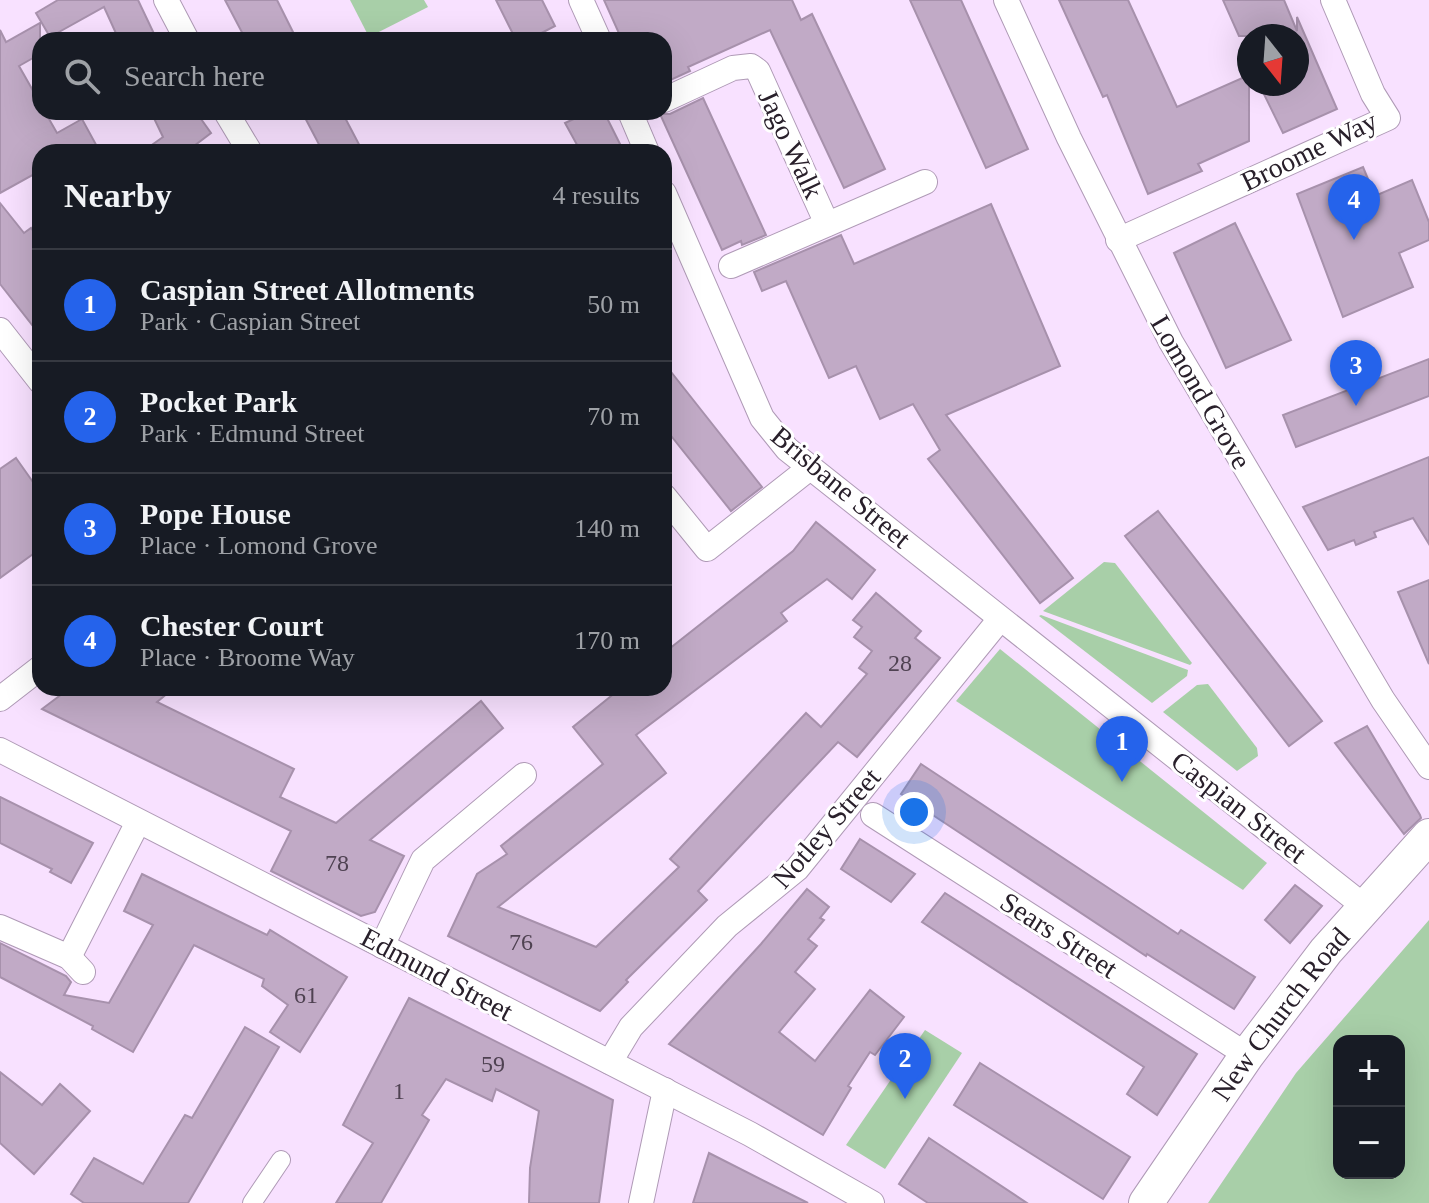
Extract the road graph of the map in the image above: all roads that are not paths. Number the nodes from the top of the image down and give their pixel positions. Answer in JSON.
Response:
{"nodes":[{"id":1,"x":166,"y":0,"type":"edge"},
{"id":2,"x":581,"y":0,"type":"edge"},
{"id":3,"x":1006,"y":0,"type":"edge"},
{"id":4,"x":1333,"y":0,"type":"edge"},
{"id":5,"x":183,"y":32,"type":"edge"},
{"id":6,"x":595,"y":32,"type":"edge"},
{"id":7,"x":672,"y":96,"type":"edge"},
{"id":8,"x":231,"y":120,"type":"edge"},
{"id":9,"x":636,"y":120,"type":"edge"},
{"id":10,"x":245,"y":144,"type":"edge"},
{"id":11,"x":644,"y":144,"type":"edge"},
{"id":12,"x":925,"y":182,"type":"dead end"},
{"id":13,"x":672,"y":211,"type":"edge"},
{"id":14,"x":827,"y":224,"type":"junction"},
{"id":15,"x":1118,"y":240,"type":"junction"},
{"id":16,"x":731,"y":266,"type":"dead end"},
{"id":17,"x":0,"y":330,"type":"edge"},
{"id":18,"x":32,"y":371,"type":"edge"},
{"id":19,"x":811,"y":467,"type":"junction"},
{"id":20,"x":672,"y":506,"type":"edge"},
{"id":21,"x":1000,"y":619,"type":"junction"},
{"id":22,"x":32,"y":674,"type":"edge"},
{"id":23,"x":0,"y":699,"type":"edge"},
{"id":24,"x":0,"y":750,"type":"edge"},
{"id":25,"x":1429,"y":767,"type":"edge"},
{"id":26,"x":524,"y":775,"type":"dead end"},
{"id":27,"x":873,"y":815,"type":"dead end"},
{"id":28,"x":138,"y":822,"type":"junction"},
{"id":29,"x":1429,"y":836,"type":"edge"},
{"id":30,"x":1365,"y":907,"type":"junction"},
{"id":31,"x":0,"y":927,"type":"edge"},
{"id":32,"x":382,"y":946,"type":"junction"},
{"id":33,"x":1247,"y":1055,"type":"junction"},
{"id":34,"x":610,"y":1062,"type":"junction"},
{"id":35,"x":665,"y":1090,"type":"junction"},
{"id":36,"x":281,"y":1160,"type":"dead end"},
{"id":37,"x":252,"y":1203,"type":"edge"},
{"id":38,"x":641,"y":1203,"type":"edge"},
{"id":39,"x":872,"y":1203,"type":"edge"},
{"id":40,"x":1146,"y":1203,"type":"edge"}],
"edges":[{"from":1,"to":5,"type":"street"},
{"from":2,"to":6,"type":"street"},
{"from":3,"to":15,"type":"street","name":"Lomond Grove"},
{"from":4,"to":15,"type":"street","name":"Broome Way"},
{"from":7,"to":14,"type":"street","name":"Jago Walk"},
{"from":8,"to":10,"type":"street"},
{"from":9,"to":11,"type":"street"},
{"from":12,"to":14,"type":"street","name":"Jago Walk"},
{"from":13,"to":19,"type":"street","name":"Brisbane Street"},
{"from":14,"to":16,"type":"street","name":"Jago Walk"},
{"from":15,"to":25,"type":"street","name":"Lomond Grove"},
{"from":17,"to":18,"type":"street"},
{"from":19,"to":20,"type":"street"},
{"from":19,"to":21,"type":"street","name":"Brisbane Street"},
{"from":21,"to":30,"type":"street","name":"Caspian Street"},
{"from":21,"to":34,"type":"street","name":"Notley Street"},
{"from":22,"to":23,"type":"street"},
{"from":24,"to":28,"type":"street","name":"Edmund Street"},
{"from":26,"to":32,"type":"street"},
{"from":27,"to":33,"type":"street","name":"Sears Street"},
{"from":28,"to":31,"type":"street"},
{"from":28,"to":32,"type":"street","name":"Edmund Street"},
{"from":29,"to":30,"type":"main road","name":"New Church Road"},
{"from":30,"to":33,"type":"main road","name":"New Church Road"},
{"from":32,"to":34,"type":"street","name":"Edmund Street"},
{"from":33,"to":40,"type":"main road","name":"New Church Road"},
{"from":34,"to":35,"type":"street","name":"Edmund Street"},
{"from":35,"to":38,"type":"street"},
{"from":35,"to":39,"type":"street","name":"Edmund Street"},
{"from":36,"to":37,"type":"street"}]}
